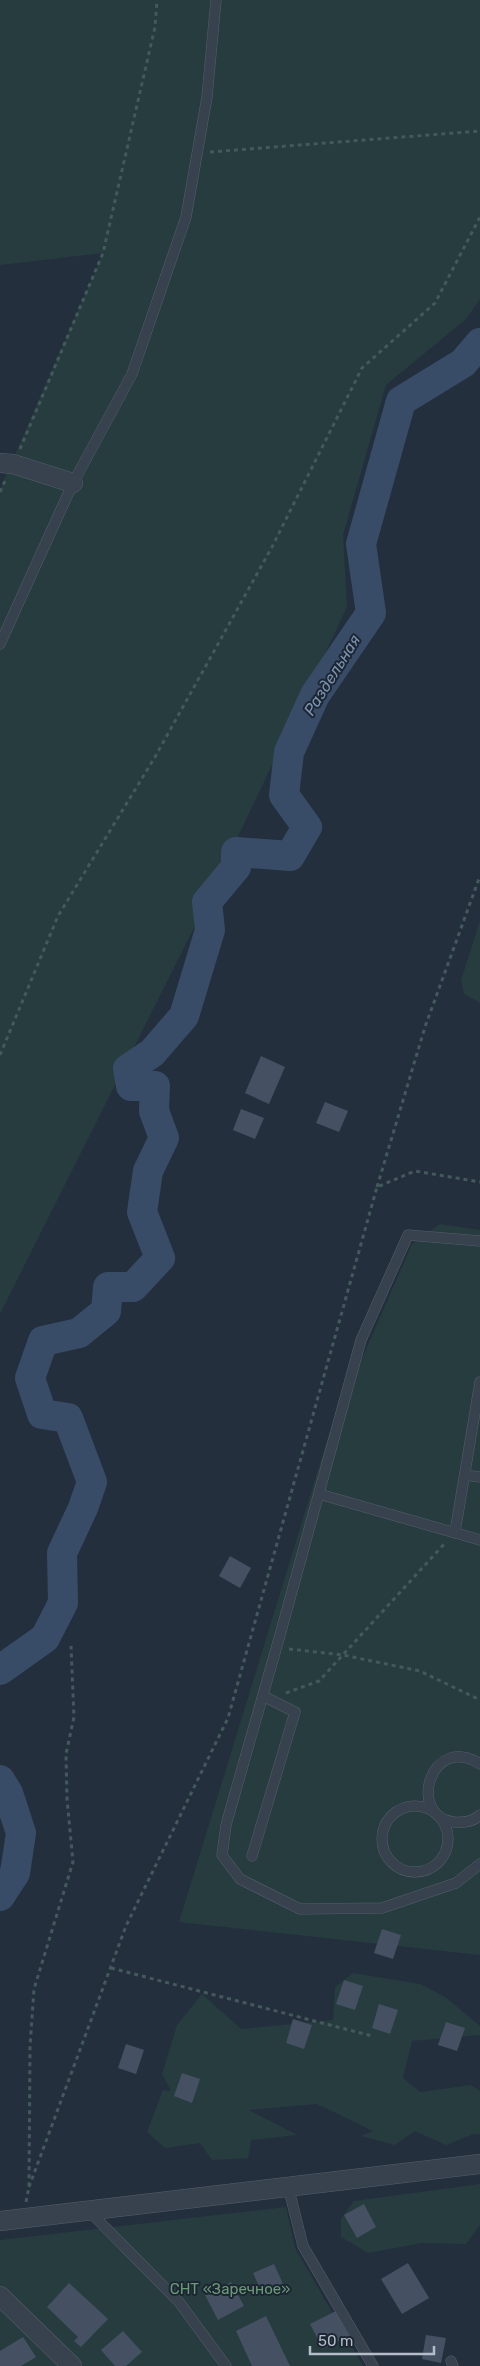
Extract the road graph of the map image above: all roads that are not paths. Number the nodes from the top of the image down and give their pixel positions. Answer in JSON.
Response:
{"nodes":[{"id":1,"x":216,"y":0,"type":"edge"},
{"id":2,"x":7,"y":463,"type":"edge"},
{"id":3,"x":73,"y":483,"type":"junction"},
{"id":4,"x":0,"y":644,"type":"edge"},
{"id":5,"x":480,"y":1242,"type":"edge"},
{"id":6,"x":480,"y":1382,"type":"edge"},
{"id":7,"x":465,"y":1475,"type":"junction"},
{"id":8,"x":480,"y":1477,"type":"edge"},
{"id":9,"x":319,"y":1494,"type":"junction"},
{"id":10,"x":455,"y":1532,"type":"junction"},
{"id":11,"x":480,"y":1540,"type":"edge"},
{"id":12,"x":263,"y":1696,"type":"junction"},
{"id":13,"x":480,"y":1764,"type":"edge"},
{"id":14,"x":438,"y":1815,"type":"junction"},
{"id":15,"x":480,"y":1816,"type":"edge"},
{"id":16,"x":252,"y":1856,"type":"dead end"},
{"id":17,"x":480,"y":1864,"type":"edge"},
{"id":18,"x":480,"y":2164,"type":"edge"},
{"id":19,"x":288,"y":2186,"type":"junction"},
{"id":20,"x":88,"y":2210,"type":"junction"},
{"id":21,"x":0,"y":2221,"type":"edge"},
{"id":22,"x":0,"y":2296,"type":"edge"},
{"id":23,"x":72,"y":2366,"type":"edge"},
{"id":24,"x":226,"y":2366,"type":"edge"},
{"id":25,"x":373,"y":2366,"type":"edge"}],
"edges":[{"from":1,"to":3,"type":"lane"},
{"from":2,"to":3,"type":"street"},
{"from":3,"to":4,"type":"lane"},
{"from":5,"to":9,"type":"lane"},
{"from":6,"to":7,"type":"lane"},
{"from":7,"to":8,"type":"lane"},
{"from":7,"to":10,"type":"lane"},
{"from":9,"to":10,"type":"lane"},
{"from":9,"to":12,"type":"lane"},
{"from":10,"to":11,"type":"lane"},
{"from":12,"to":16,"type":"lane"},
{"from":12,"to":17,"type":"lane"},
{"from":13,"to":14,"type":"lane"},
{"from":14,"to":14,"type":"lane"},
{"from":14,"to":15,"type":"lane"},
{"from":18,"to":19,"type":"street"},
{"from":19,"to":20,"type":"street"},
{"from":19,"to":25,"type":"lane"},
{"from":20,"to":21,"type":"street"},
{"from":20,"to":24,"type":"lane"},
{"from":22,"to":23,"type":"street"}]}
